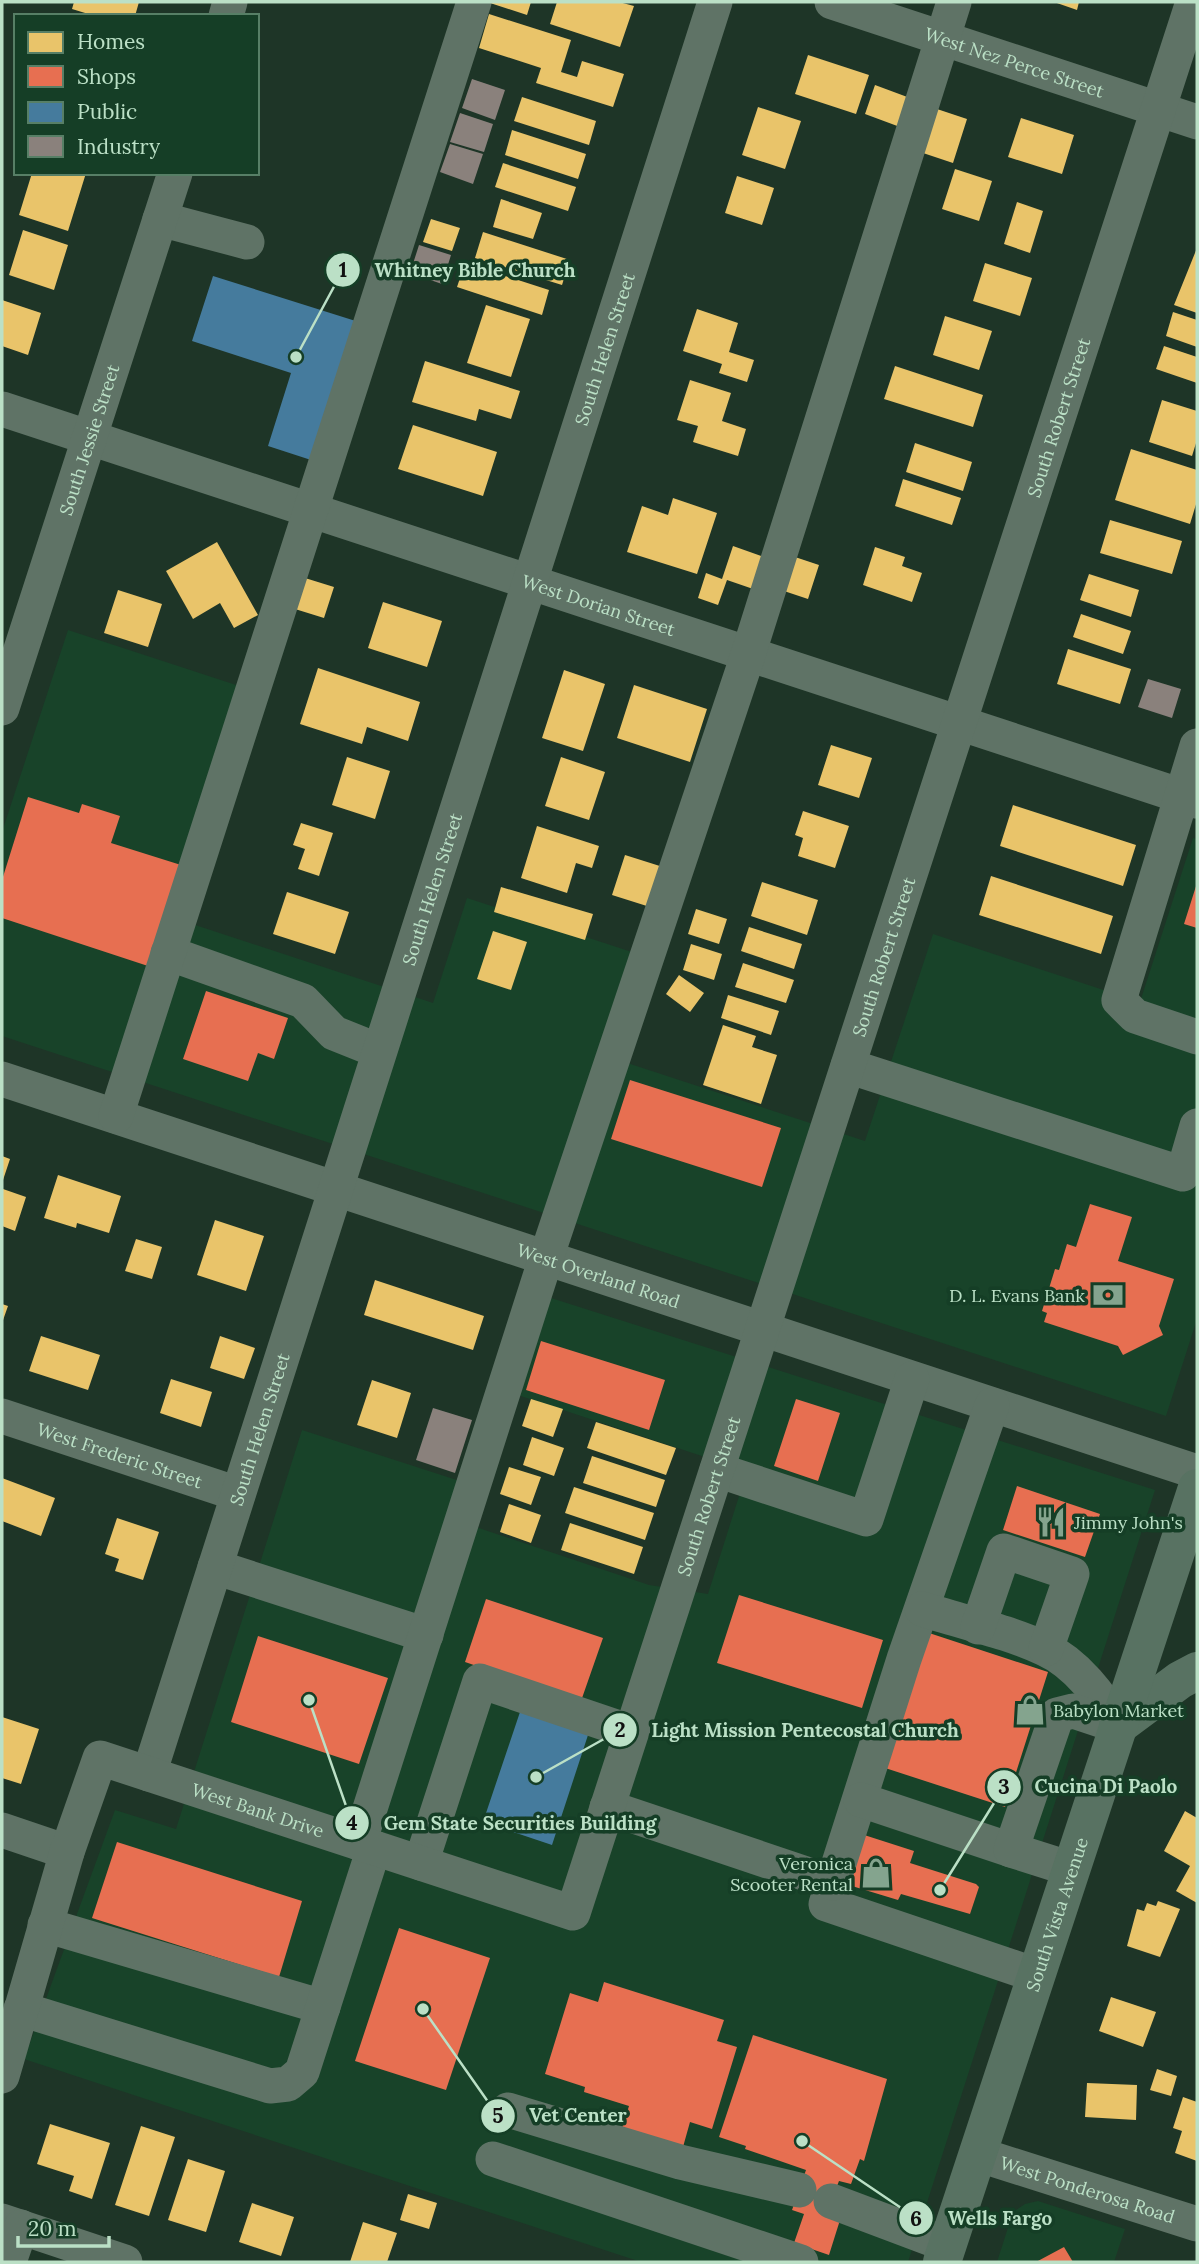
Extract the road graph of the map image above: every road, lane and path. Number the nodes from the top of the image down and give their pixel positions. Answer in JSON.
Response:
{"nodes":[{"id":1,"x":474,"y":2,"type":"edge"},
{"id":2,"x":715,"y":2,"type":"edge"},
{"id":3,"x":832,"y":2,"type":"edge"},
{"id":4,"x":954,"y":2,"type":"edge"},
{"id":5,"x":1194,"y":2,"type":"edge"},
{"id":6,"x":943,"y":38,"type":"junction"},
{"id":7,"x":1159,"y":109,"type":"junction"},
{"id":8,"x":1197,"y":122,"type":"edge"},
{"id":9,"x":174,"y":175,"type":"edge"},
{"id":10,"x":160,"y":219,"type":"junction"},
{"id":11,"x":247,"y":242,"type":"dead end"},
{"id":12,"x":2,"y":409,"type":"edge"},
{"id":13,"x":89,"y":438,"type":"junction"},
{"id":14,"x":310,"y":511,"type":"junction"},
{"id":15,"x":529,"y":583,"type":"junction"},
{"id":16,"x":747,"y":655,"type":"junction"},
{"id":17,"x":2,"y":708,"type":"edge"},
{"id":18,"x":959,"y":725,"type":"junction"},
{"id":19,"x":1197,"y":746,"type":"edge"},
{"id":20,"x":1189,"y":798,"type":"edge"},
{"id":21,"x":168,"y":953,"type":"junction"},
{"id":22,"x":1197,"y":1037,"type":"edge"},
{"id":23,"x":379,"y":1051,"type":"junction"},
{"id":24,"x":848,"y":1066,"type":"junction"},
{"id":25,"x":2,"y":1079,"type":"edge"},
{"id":26,"x":116,"y":1116,"type":"junction"},
{"id":27,"x":1197,"y":1126,"type":"edge"},
{"id":28,"x":335,"y":1189,"type":"junction"},
{"id":29,"x":546,"y":1258,"type":"junction"},
{"id":30,"x":762,"y":1329,"type":"junction"},
{"id":31,"x":912,"y":1379,"type":"junction"},
{"id":32,"x":992,"y":1405,"type":"junction"},
{"id":33,"x":2,"y":1416,"type":"edge"},
{"id":34,"x":717,"y":1469,"type":"junction"},
{"id":35,"x":1197,"y":1472,"type":"edge"},
{"id":36,"x":1197,"y":1488,"type":"edge"},
{"id":37,"x":238,"y":1494,"type":"junction"},
{"id":38,"x":215,"y":1567,"type":"junction"},
{"id":39,"x":922,"y":1609,"type":"junction"},
{"id":40,"x":978,"y":1627,"type":"junction"},
{"id":41,"x":426,"y":1635,"type":"junction"},
{"id":42,"x":1046,"y":1649,"type":"junction"},
{"id":43,"x":1197,"y":1671,"type":"edge"},
{"id":44,"x":1118,"y":1726,"type":"junction"},
{"id":45,"x":631,"y":1732,"type":"junction"},
{"id":46,"x":149,"y":1774,"type":"junction"},
{"id":47,"x":861,"y":1800,"type":"junction"},
{"id":48,"x":607,"y":1807,"type":"junction"},
{"id":49,"x":2,"y":1830,"type":"edge"},
{"id":50,"x":366,"y":1846,"type":"junction"},
{"id":51,"x":1011,"y":1850,"type":"junction"},
{"id":52,"x":67,"y":1852,"type":"junction"},
{"id":53,"x":421,"y":1863,"type":"junction"},
{"id":54,"x":1071,"y":1869,"type":"junction"},
{"id":55,"x":833,"y":1883,"type":"junction"},
{"id":56,"x":573,"y":1913,"type":"joint"},
{"id":57,"x":46,"y":1925,"type":"junction"},
{"id":58,"x":1036,"y":1975,"type":"junction"},
{"id":59,"x":323,"y":2007,"type":"junction"},
{"id":60,"x":21,"y":2009,"type":"junction"},
{"id":61,"x":2,"y":2076,"type":"edge"},
{"id":62,"x":508,"y":2110,"type":"dead end"},
{"id":63,"x":977,"y":2154,"type":"junction"},
{"id":64,"x":493,"y":2159,"type":"dead end"},
{"id":65,"x":11,"y":2224,"type":"edge"},
{"id":66,"x":1197,"y":2224,"type":"edge"},
{"id":67,"x":945,"y":2253,"type":"edge"},
{"id":68,"x":9,"y":2262,"type":"edge"},
{"id":69,"x":125,"y":2262,"type":"edge"},
{"id":70,"x":802,"y":2262,"type":"edge"}],
"edges":[{"from":1,"to":14,"type":"street"},
{"from":2,"to":15,"type":"street","name":"South Helen Street"},
{"from":3,"to":6,"type":"street","name":"West Nez Perce Street"},
{"from":4,"to":6,"type":"street"},
{"from":5,"to":7,"type":"street","name":"South Robert Street"},
{"from":6,"to":7,"type":"street","name":"West Nez Perce Street"},
{"from":6,"to":16,"type":"street"},
{"from":7,"to":8,"type":"street","name":"West Nez Perce Street"},
{"from":7,"to":18,"type":"street","name":"South Robert Street"},
{"from":9,"to":10,"type":"street","name":"South Jessie Street"},
{"from":10,"to":11,"type":"street"},
{"from":10,"to":13,"type":"street","name":"South Jessie Street"},
{"from":12,"to":13,"type":"street","name":"West Dorian Street"},
{"from":13,"to":14,"type":"street","name":"West Dorian Street"},
{"from":13,"to":17,"type":"street","name":"South Jessie Street"},
{"from":14,"to":15,"type":"street","name":"West Dorian Street"},
{"from":14,"to":21,"type":"street"},
{"from":15,"to":16,"type":"street","name":"West Dorian Street"},
{"from":15,"to":23,"type":"street","name":"South Helen Street"},
{"from":16,"to":18,"type":"street","name":"West Dorian Street"},
{"from":16,"to":29,"type":"street"},
{"from":18,"to":20,"type":"street","name":"West Dorian Street"},
{"from":18,"to":24,"type":"street","name":"South Robert Street"},
{"from":19,"to":20,"type":"street"},
{"from":20,"to":22,"type":"street"},
{"from":21,"to":23,"type":"street"},
{"from":21,"to":26,"type":"street"},
{"from":23,"to":28,"type":"street","name":"South Helen Street"},
{"from":24,"to":27,"type":"street"},
{"from":24,"to":30,"type":"street","name":"South Robert Street"},
{"from":25,"to":26,"type":"street","name":"West Overland Road"},
{"from":26,"to":28,"type":"street","name":"West Overland Road"},
{"from":28,"to":29,"type":"street","name":"West Overland Road"},
{"from":28,"to":37,"type":"street","name":"South Helen Street"},
{"from":29,"to":30,"type":"street","name":"West Overland Road"},
{"from":29,"to":41,"type":"street"},
{"from":30,"to":31,"type":"street","name":"West Overland Road"},
{"from":30,"to":34,"type":"street","name":"South Robert Street"},
{"from":31,"to":32,"type":"street","name":"West Overland Road"},
{"from":31,"to":34,"type":"street"},
{"from":32,"to":35,"type":"street","name":"West Overland Road"},
{"from":32,"to":39,"type":"street"},
{"from":33,"to":37,"type":"street","name":"West Frederic Street"},
{"from":34,"to":45,"type":"street","name":"South Robert Street"},
{"from":36,"to":44,"type":"main road","name":"South Vista Avenue"},
{"from":37,"to":38,"type":"street","name":"South Helen Street"},
{"from":38,"to":41,"type":"street"},
{"from":38,"to":46,"type":"street","name":"South Helen Street"},
{"from":39,"to":40,"type":"street"},
{"from":39,"to":47,"type":"street"},
{"from":40,"to":42,"type":"street"},
{"from":40,"to":42,"type":"street"},
{"from":41,"to":50,"type":"street"},
{"from":42,"to":44,"type":"street"},
{"from":43,"to":44,"type":"main road"},
{"from":44,"to":51,"type":"street"},
{"from":44,"to":54,"type":"main road","name":"South Vista Avenue"},
{"from":45,"to":48,"type":"street","name":"South Robert Street"},
{"from":45,"to":53,"type":"street"},
{"from":46,"to":50,"type":"street","name":"West Bank Drive"},
{"from":46,"to":52,"type":"street","name":"West Bank Drive"},
{"from":47,"to":51,"type":"street"},
{"from":47,"to":55,"type":"street"},
{"from":48,"to":55,"type":"street"},
{"from":48,"to":56,"type":"street","name":"South Robert Street"},
{"from":49,"to":52,"type":"street"},
{"from":50,"to":53,"type":"street","name":"West Bank Drive"},
{"from":50,"to":59,"type":"street"},
{"from":51,"to":54,"type":"street"},
{"from":52,"to":57,"type":"street"},
{"from":53,"to":56,"type":"street","name":"West Bank Drive"},
{"from":54,"to":58,"type":"main road","name":"South Vista Avenue"},
{"from":55,"to":58,"type":"street"},
{"from":57,"to":59,"type":"street"},
{"from":57,"to":60,"type":"street"},
{"from":58,"to":63,"type":"main road","name":"South Vista Avenue"},
{"from":59,"to":60,"type":"street"},
{"from":60,"to":61,"type":"street"},
{"from":62,"to":67,"type":"street"},
{"from":63,"to":66,"type":"street","name":"West Ponderosa Road"},
{"from":63,"to":67,"type":"main road","name":"South Vista Avenue"},
{"from":64,"to":70,"type":"street"},
{"from":65,"to":68,"type":"street"},
{"from":65,"to":69,"type":"street"}]}
